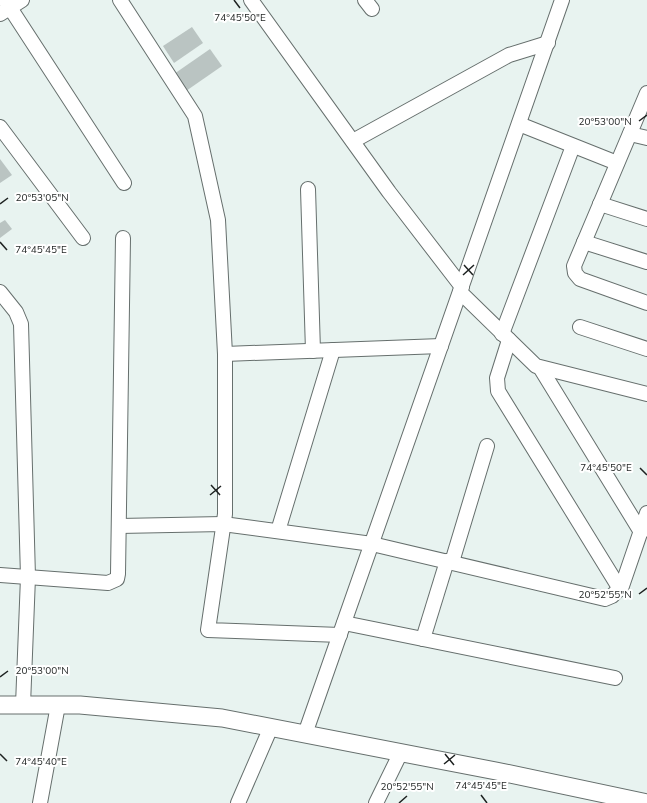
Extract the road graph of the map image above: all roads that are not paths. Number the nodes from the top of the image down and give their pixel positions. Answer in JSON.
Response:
{"nodes":[{"id":1,"x":120,"y":0,"type":"edge"},
{"id":2,"x":251,"y":0,"type":"edge"},
{"id":3,"x":562,"y":0,"type":"edge"},
{"id":4,"x":9,"y":5,"type":"edge"},
{"id":5,"x":548,"y":43,"type":"junction"},
{"id":6,"x":647,"y":93,"type":"edge"},
{"id":7,"x":519,"y":124,"type":"junction"},
{"id":8,"x":0,"y":127,"type":"edge"},
{"id":9,"x":630,"y":134,"type":"junction"},
{"id":10,"x":647,"y":138,"type":"edge"},
{"id":11,"x":353,"y":141,"type":"junction"},
{"id":12,"x":573,"y":146,"type":"junction"},
{"id":13,"x":617,"y":163,"type":"junction"},
{"id":14,"x":124,"y":183,"type":"dead end"},
{"id":15,"x":308,"y":189,"type":"dead end"},
{"id":16,"x":600,"y":204,"type":"junction"},
{"id":17,"x":647,"y":219,"type":"edge"},
{"id":18,"x":82,"y":238,"type":"dead end"},
{"id":19,"x":123,"y":238,"type":"dead end"},
{"id":20,"x":584,"y":242,"type":"junction"},
{"id":21,"x":647,"y":262,"type":"edge"},
{"id":22,"x":461,"y":290,"type":"junction"},
{"id":23,"x":0,"y":292,"type":"edge"},
{"id":24,"x":647,"y":303,"type":"edge"},
{"id":25,"x":580,"y":327,"type":"dead end"},
{"id":26,"x":506,"y":337,"type":"junction"},
{"id":27,"x":442,"y":346,"type":"junction"},
{"id":28,"x":647,"y":348,"type":"edge"},
{"id":29,"x":333,"y":350,"type":"junction"},
{"id":30,"x":313,"y":351,"type":"junction"},
{"id":31,"x":225,"y":354,"type":"junction"},
{"id":32,"x":541,"y":369,"type":"junction"},
{"id":33,"x":647,"y":394,"type":"edge"},
{"id":34,"x":487,"y":446,"type":"dead end"},
{"id":35,"x":647,"y":513,"type":"edge"},
{"id":36,"x":223,"y":524,"type":"junction"},
{"id":37,"x":119,"y":526,"type":"junction"},
{"id":38,"x":278,"y":531,"type":"junction"},
{"id":39,"x":640,"y":532,"type":"junction"},
{"id":40,"x":372,"y":544,"type":"junction"},
{"id":41,"x":449,"y":562,"type":"junction"},
{"id":42,"x":0,"y":575,"type":"edge"},
{"id":43,"x":28,"y":577,"type":"junction"},
{"id":44,"x":620,"y":589,"type":"junction"},
{"id":45,"x":342,"y":629,"type":"junction"},
{"id":46,"x":423,"y":639,"type":"junction"},
{"id":47,"x":615,"y":678,"type":"dead end"},
{"id":48,"x":0,"y":705,"type":"edge"},
{"id":49,"x":23,"y":705,"type":"junction"},
{"id":50,"x":58,"y":705,"type":"junction"},
{"id":51,"x":271,"y":727,"type":"junction"},
{"id":52,"x":305,"y":734,"type":"junction"},
{"id":53,"x":401,"y":752,"type":"junction"},
{"id":54,"x":647,"y":802,"type":"edge"},
{"id":55,"x":40,"y":803,"type":"edge"},
{"id":56,"x":238,"y":803,"type":"edge"},
{"id":57,"x":376,"y":803,"type":"edge"}],
"edges":[{"from":1,"to":31,"type":"street"},
{"from":2,"to":11,"type":"street"},
{"from":3,"to":5,"type":"street"},
{"from":4,"to":14,"type":"street"},
{"from":5,"to":7,"type":"street"},
{"from":5,"to":11,"type":"street"},
{"from":6,"to":9,"type":"street"},
{"from":7,"to":12,"type":"street"},
{"from":7,"to":22,"type":"street"},
{"from":8,"to":18,"type":"street"},
{"from":9,"to":10,"type":"street"},
{"from":9,"to":13,"type":"street"},
{"from":11,"to":22,"type":"street"},
{"from":12,"to":13,"type":"street"},
{"from":12,"to":26,"type":"street"},
{"from":13,"to":16,"type":"street"},
{"from":15,"to":30,"type":"street"},
{"from":16,"to":17,"type":"street"},
{"from":16,"to":20,"type":"street"},
{"from":19,"to":37,"type":"street"},
{"from":20,"to":21,"type":"street"},
{"from":20,"to":24,"type":"street"},
{"from":22,"to":26,"type":"street"},
{"from":22,"to":27,"type":"street"},
{"from":23,"to":43,"type":"street"},
{"from":25,"to":28,"type":"street"},
{"from":26,"to":32,"type":"street"},
{"from":26,"to":44,"type":"street"},
{"from":27,"to":29,"type":"street"},
{"from":27,"to":40,"type":"street"},
{"from":29,"to":30,"type":"street"},
{"from":29,"to":38,"type":"street"},
{"from":30,"to":31,"type":"street"},
{"from":31,"to":36,"type":"street"},
{"from":32,"to":33,"type":"street"},
{"from":32,"to":39,"type":"street"},
{"from":34,"to":41,"type":"street"},
{"from":35,"to":39,"type":"street"},
{"from":36,"to":37,"type":"street"},
{"from":36,"to":38,"type":"street"},
{"from":36,"to":45,"type":"street"},
{"from":37,"to":43,"type":"street"},
{"from":38,"to":40,"type":"street"},
{"from":39,"to":44,"type":"street"},
{"from":40,"to":41,"type":"street"},
{"from":40,"to":45,"type":"street"},
{"from":41,"to":44,"type":"street"},
{"from":41,"to":46,"type":"street"},
{"from":42,"to":43,"type":"street"},
{"from":43,"to":49,"type":"street"},
{"from":45,"to":46,"type":"street"},
{"from":45,"to":52,"type":"street"},
{"from":46,"to":47,"type":"street"},
{"from":48,"to":49,"type":"street"},
{"from":49,"to":50,"type":"street"},
{"from":50,"to":51,"type":"street"},
{"from":50,"to":55,"type":"street"},
{"from":51,"to":52,"type":"street"},
{"from":51,"to":56,"type":"street"},
{"from":52,"to":53,"type":"street"},
{"from":53,"to":54,"type":"street"},
{"from":53,"to":57,"type":"street"}]}
